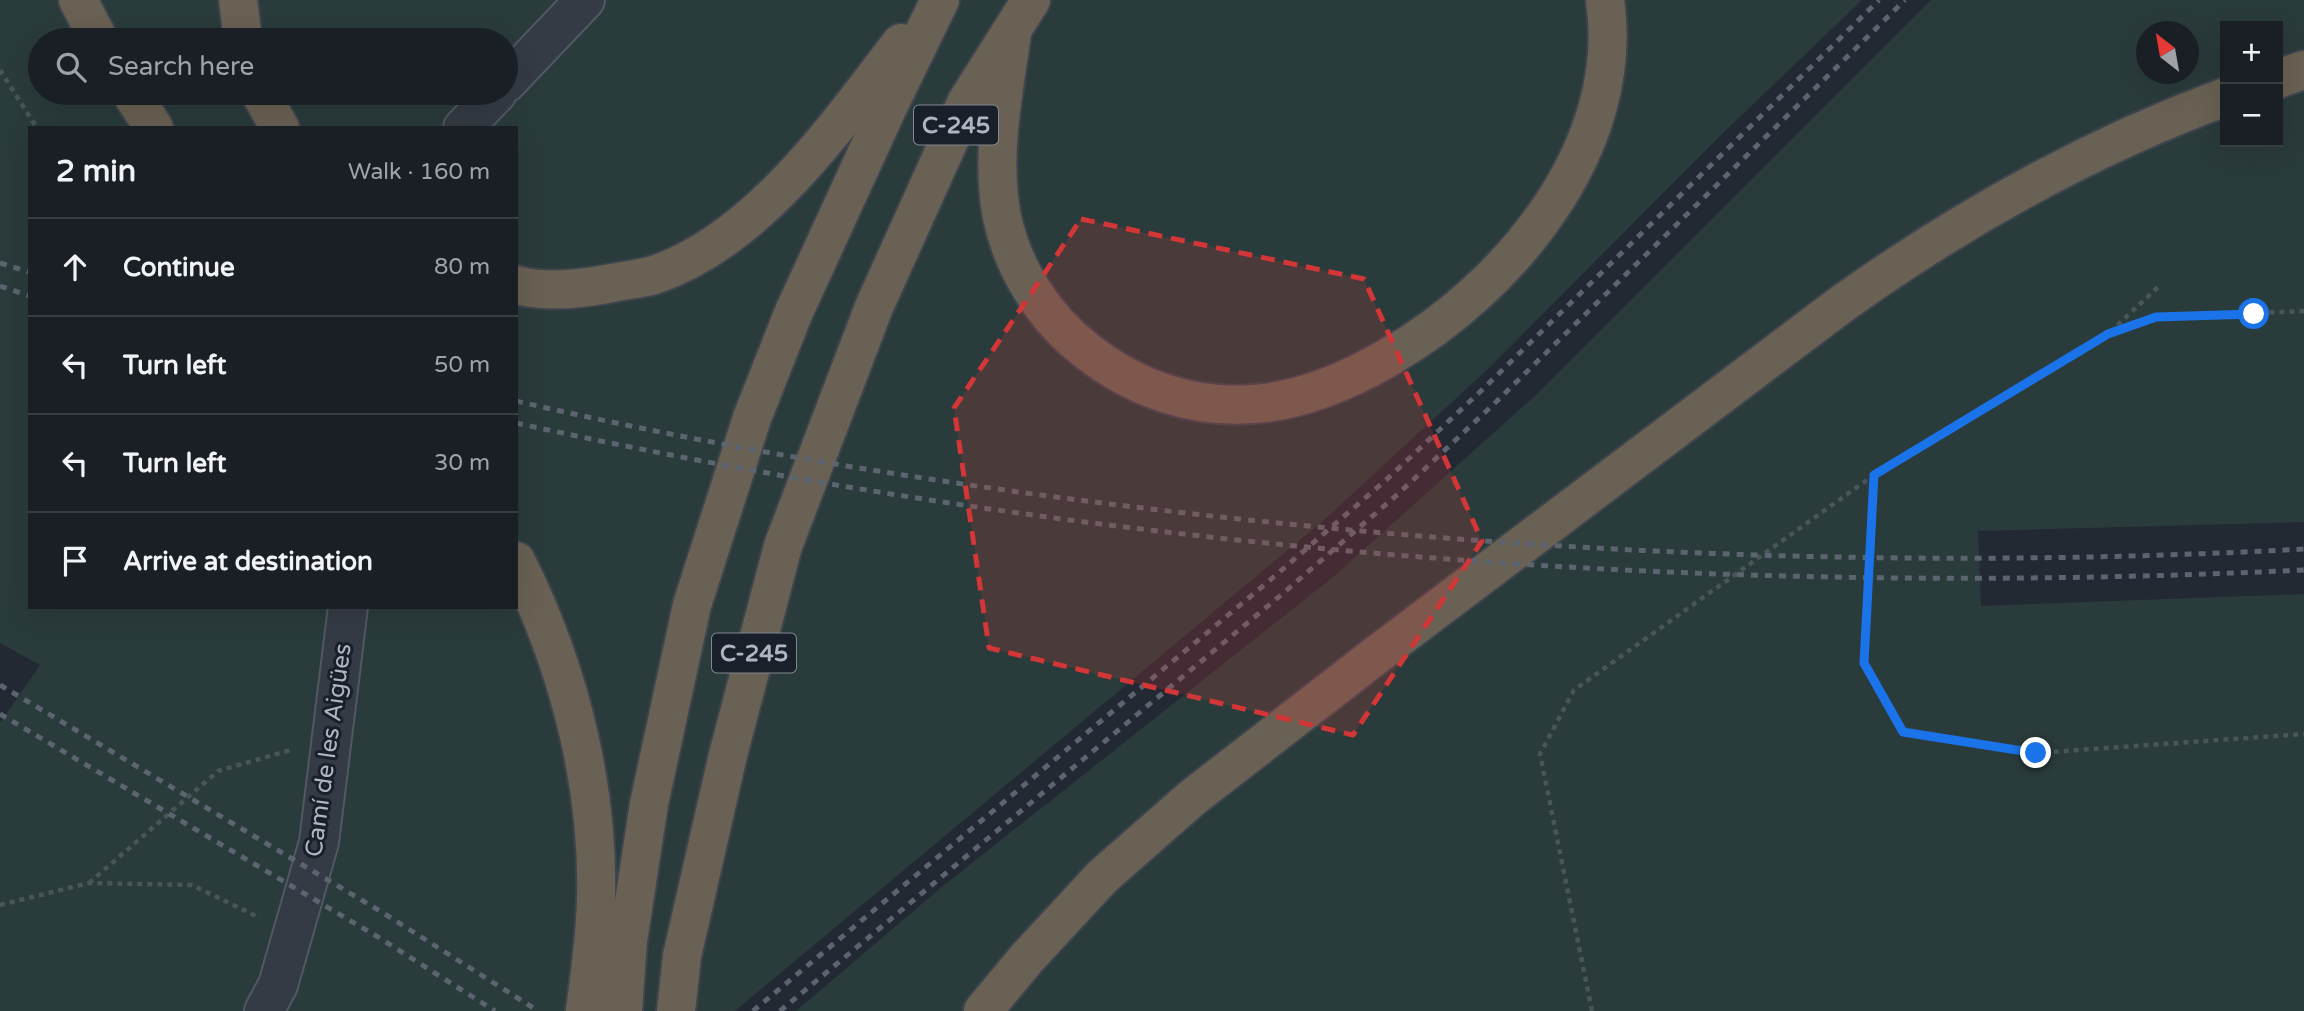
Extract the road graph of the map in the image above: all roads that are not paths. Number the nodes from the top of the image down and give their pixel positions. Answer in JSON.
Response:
{"nodes":[{"id":1,"x":78,"y":0,"type":"edge"},
{"id":2,"x":238,"y":0,"type":"edge"},
{"id":3,"x":585,"y":0,"type":"edge"},
{"id":4,"x":934,"y":0,"type":"edge"},
{"id":5,"x":940,"y":0,"type":"edge"},
{"id":6,"x":1031,"y":0,"type":"edge"},
{"id":7,"x":1605,"y":0,"type":"edge"},
{"id":8,"x":93,"y":28,"type":"edge"},
{"id":9,"x":242,"y":28,"type":"edge"},
{"id":10,"x":1012,"y":33,"type":"junction"},
{"id":11,"x":518,"y":70,"type":"edge"},
{"id":12,"x":2304,"y":70,"type":"edge"},
{"id":13,"x":2283,"y":77,"type":"edge"},
{"id":14,"x":2220,"y":99,"type":"edge"},
{"id":15,"x":139,"y":105,"type":"edge"},
{"id":16,"x":267,"y":105,"type":"edge"},
{"id":17,"x":485,"y":105,"type":"edge"},
{"id":18,"x":153,"y":126,"type":"edge"},
{"id":19,"x":279,"y":126,"type":"edge"},
{"id":20,"x":465,"y":126,"type":"edge"},
{"id":21,"x":518,"y":286,"type":"edge"},
{"id":22,"x":518,"y":565,"type":"edge"},
{"id":23,"x":348,"y":609,"type":"edge"},
{"id":24,"x":264,"y":1011,"type":"edge"},
{"id":25,"x":585,"y":1011,"type":"edge"},
{"id":26,"x":623,"y":1011,"type":"edge"},
{"id":27,"x":676,"y":1011,"type":"edge"},
{"id":28,"x":983,"y":1011,"type":"edge"}],
"edges":[{"from":1,"to":8,"type":"highway"},
{"from":2,"to":9,"type":"highway"},
{"from":3,"to":11,"type":"street"},
{"from":4,"to":21,"type":"highway"},
{"from":5,"to":26,"type":"highway","number":"C-245"},
{"from":6,"to":10,"type":"highway","number":"C-245"},
{"from":7,"to":10,"type":"highway"},
{"from":10,"to":27,"type":"highway","number":"C-245"},
{"from":12,"to":13,"type":"highway"},
{"from":14,"to":28,"type":"highway"},
{"from":15,"to":18,"type":"highway"},
{"from":16,"to":19,"type":"highway"},
{"from":17,"to":20,"type":"street"},
{"from":22,"to":25,"type":"highway"},
{"from":23,"to":24,"type":"street","name":"Camí de les Aigües"}]}
